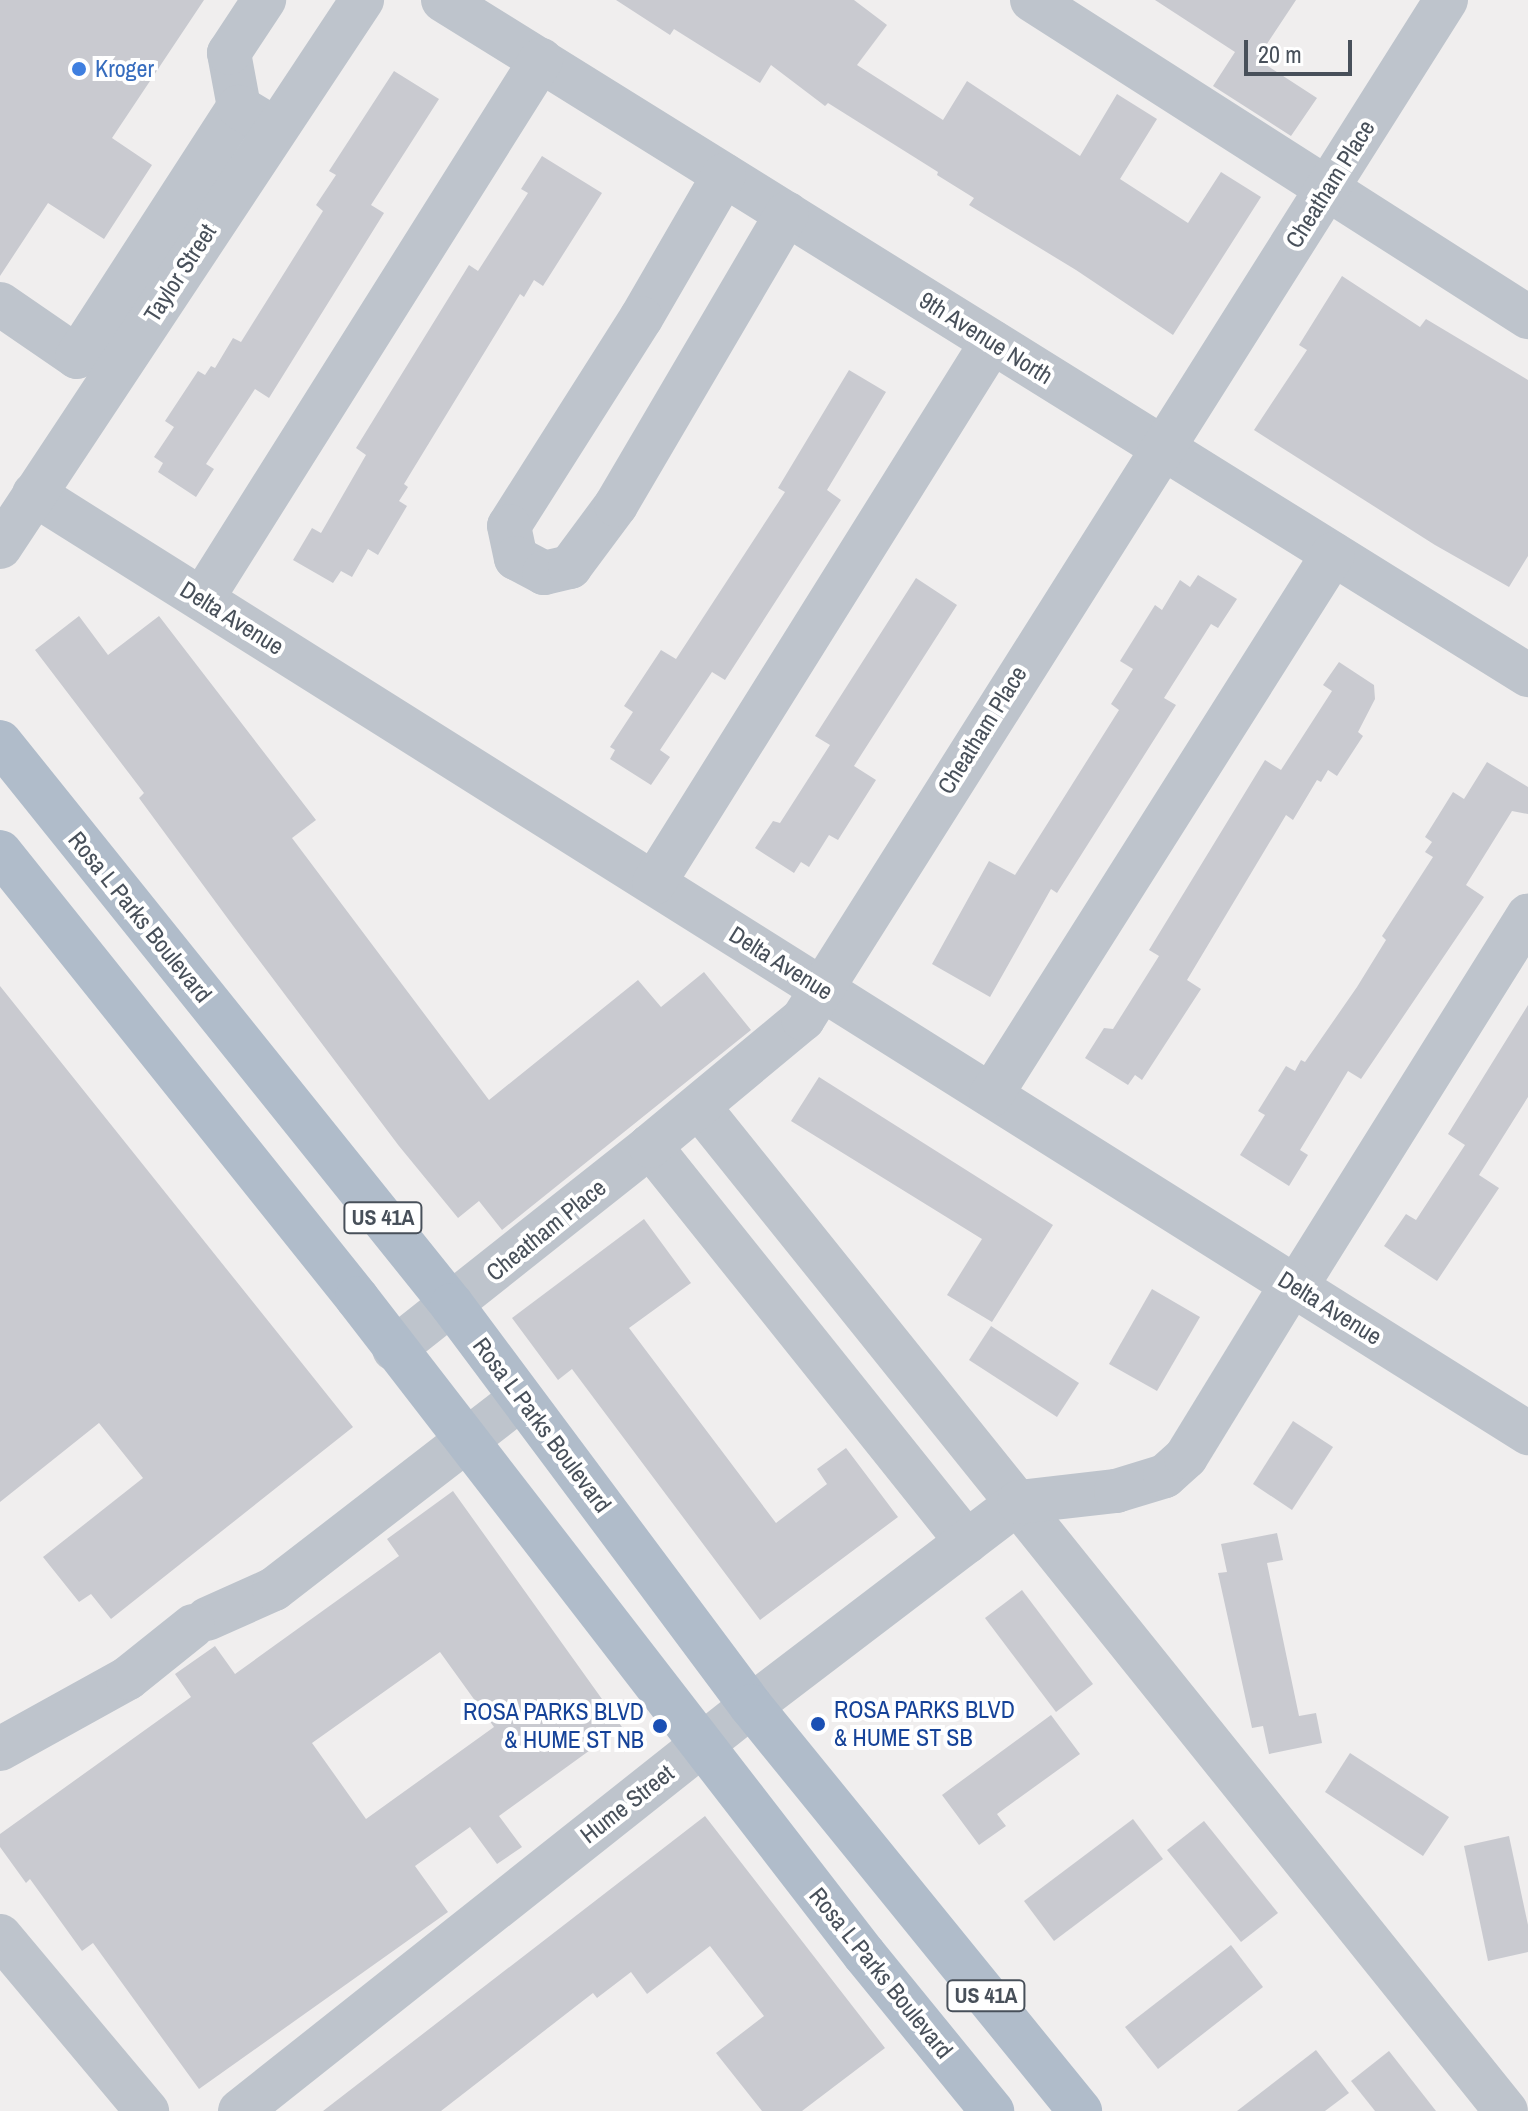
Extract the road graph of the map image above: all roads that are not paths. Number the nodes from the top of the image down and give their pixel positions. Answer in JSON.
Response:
{"nodes":[{"id":1,"x":264,"y":0,"type":"edge"},
{"id":2,"x":362,"y":0,"type":"edge"},
{"id":3,"x":443,"y":0,"type":"edge"},
{"id":4,"x":1032,"y":0,"type":"edge"},
{"id":5,"x":1446,"y":0,"type":"edge"},
{"id":6,"x":541,"y":60,"type":"junction"},
{"id":7,"x":257,"y":118,"type":"junction"},
{"id":8,"x":724,"y":175,"type":"junction"},
{"id":9,"x":1327,"y":191,"type":"junction"},
{"id":10,"x":787,"y":214,"type":"junction"},
{"id":11,"x":1528,"y":317,"type":"edge"},
{"id":12,"x":7,"y":322,"type":"edge"},
{"id":13,"x":992,"y":342,"type":"junction"},
{"id":14,"x":93,"y":369,"type":"junction"},
{"id":15,"x":1161,"y":447,"type":"junction"},
{"id":16,"x":34,"y":494,"type":"junction"},
{"id":17,"x":0,"y":547,"type":"edge"},
{"id":18,"x":1333,"y":554,"type":"junction"},
{"id":19,"x":202,"y":599,"type":"junction"},
{"id":20,"x":1528,"y":675,"type":"edge"},
{"id":21,"x":0,"y":742,"type":"edge"},
{"id":22,"x":0,"y":852,"type":"edge"},
{"id":23,"x":654,"y":883,"type":"junction"},
{"id":24,"x":1528,"y":916,"type":"edge"},
{"id":25,"x":820,"y":988,"type":"junction"},
{"id":26,"x":991,"y":1095,"type":"junction"},
{"id":27,"x":699,"y":1107,"type":"junction"},
{"id":28,"x":650,"y":1146,"type":"junction"},
{"id":29,"x":1294,"y":1286,"type":"junction"},
{"id":30,"x":452,"y":1305,"type":"junction"},
{"id":31,"x":394,"y":1349,"type":"junction"},
{"id":32,"x":521,"y":1398,"type":"junction"},
{"id":33,"x":1528,"y":1433,"type":"edge"},
{"id":34,"x":466,"y":1440,"type":"junction"},
{"id":35,"x":1019,"y":1502,"type":"junction"},
{"id":36,"x":967,"y":1542,"type":"junction"},
{"id":37,"x":751,"y":1706,"type":"junction"},
{"id":38,"x":702,"y":1745,"type":"junction"},
{"id":39,"x":0,"y":1749,"type":"edge"},
{"id":40,"x":0,"y":1936,"type":"edge"},
{"id":41,"x":147,"y":2111,"type":"edge"},
{"id":42,"x":240,"y":2111,"type":"edge"},
{"id":43,"x":992,"y":2111,"type":"edge"},
{"id":44,"x":1080,"y":2111,"type":"edge"},
{"id":45,"x":1506,"y":2111,"type":"edge"}],
"edges":[{"from":1,"to":7,"type":"street"},
{"from":2,"to":7,"type":"street","name":"Taylor Street"},
{"from":3,"to":6,"type":"street","name":"9th Avenue North"},
{"from":4,"to":9,"type":"street"},
{"from":5,"to":9,"type":"street","name":"Cheatham Place"},
{"from":6,"to":8,"type":"street","name":"9th Avenue North"},
{"from":6,"to":19,"type":"street"},
{"from":7,"to":14,"type":"street","name":"Taylor Street"},
{"from":8,"to":10,"type":"street","name":"9th Avenue North"},
{"from":8,"to":10,"type":"street"},
{"from":9,"to":11,"type":"street"},
{"from":9,"to":15,"type":"street","name":"Cheatham Place"},
{"from":10,"to":13,"type":"street","name":"9th Avenue North"},
{"from":12,"to":14,"type":"street"},
{"from":13,"to":15,"type":"street","name":"9th Avenue North"},
{"from":13,"to":23,"type":"street"},
{"from":14,"to":16,"type":"street","name":"Taylor Street"},
{"from":15,"to":18,"type":"street","name":"9th Avenue North"},
{"from":15,"to":25,"type":"street","name":"Cheatham Place"},
{"from":16,"to":17,"type":"street","name":"Taylor Street"},
{"from":16,"to":19,"type":"street","name":"Delta Avenue"},
{"from":18,"to":20,"type":"street","name":"9th Avenue North"},
{"from":18,"to":26,"type":"street"},
{"from":19,"to":23,"type":"street","name":"Delta Avenue"},
{"from":21,"to":30,"type":"main road","name":"Rosa L Parks Boulevard","number":"US 41A"},
{"from":22,"to":31,"type":"main road","name":"Rosa L Parks Boulevard","number":"US 41A"},
{"from":23,"to":25,"type":"street","name":"Delta Avenue"},
{"from":24,"to":29,"type":"street"},
{"from":25,"to":26,"type":"street","name":"Delta Avenue"},
{"from":25,"to":27,"type":"street","name":"Cheatham Place"},
{"from":26,"to":29,"type":"street","name":"Delta Avenue"},
{"from":27,"to":28,"type":"street","name":"Cheatham Place"},
{"from":27,"to":35,"type":"street"},
{"from":28,"to":30,"type":"street","name":"Cheatham Place"},
{"from":28,"to":36,"type":"street"},
{"from":29,"to":33,"type":"street","name":"Delta Avenue"},
{"from":29,"to":35,"type":"street"},
{"from":30,"to":31,"type":"street","name":"Cheatham Place"},
{"from":30,"to":32,"type":"main road","name":"Rosa L Parks Boulevard","number":"US 41A"},
{"from":31,"to":34,"type":"main road","name":"Rosa L Parks Boulevard","number":"US 41A"},
{"from":32,"to":34,"type":"street"},
{"from":32,"to":37,"type":"main road","name":"Rosa L Parks Boulevard","number":"US 41A"},
{"from":34,"to":38,"type":"main road","name":"Rosa L Parks Boulevard","number":"US 41A"},
{"from":34,"to":39,"type":"street"},
{"from":35,"to":36,"type":"street","name":"Hume Street"},
{"from":35,"to":45,"type":"street"},
{"from":36,"to":37,"type":"street","name":"Hume Street"},
{"from":37,"to":38,"type":"street","name":"Hume Street"},
{"from":37,"to":44,"type":"main road","name":"Rosa L Parks Boulevard","number":"US 41A"},
{"from":38,"to":42,"type":"street","name":"Hume Street"},
{"from":38,"to":43,"type":"main road","name":"Rosa L Parks Boulevard","number":"US 41A"},
{"from":40,"to":41,"type":"street"}]}
